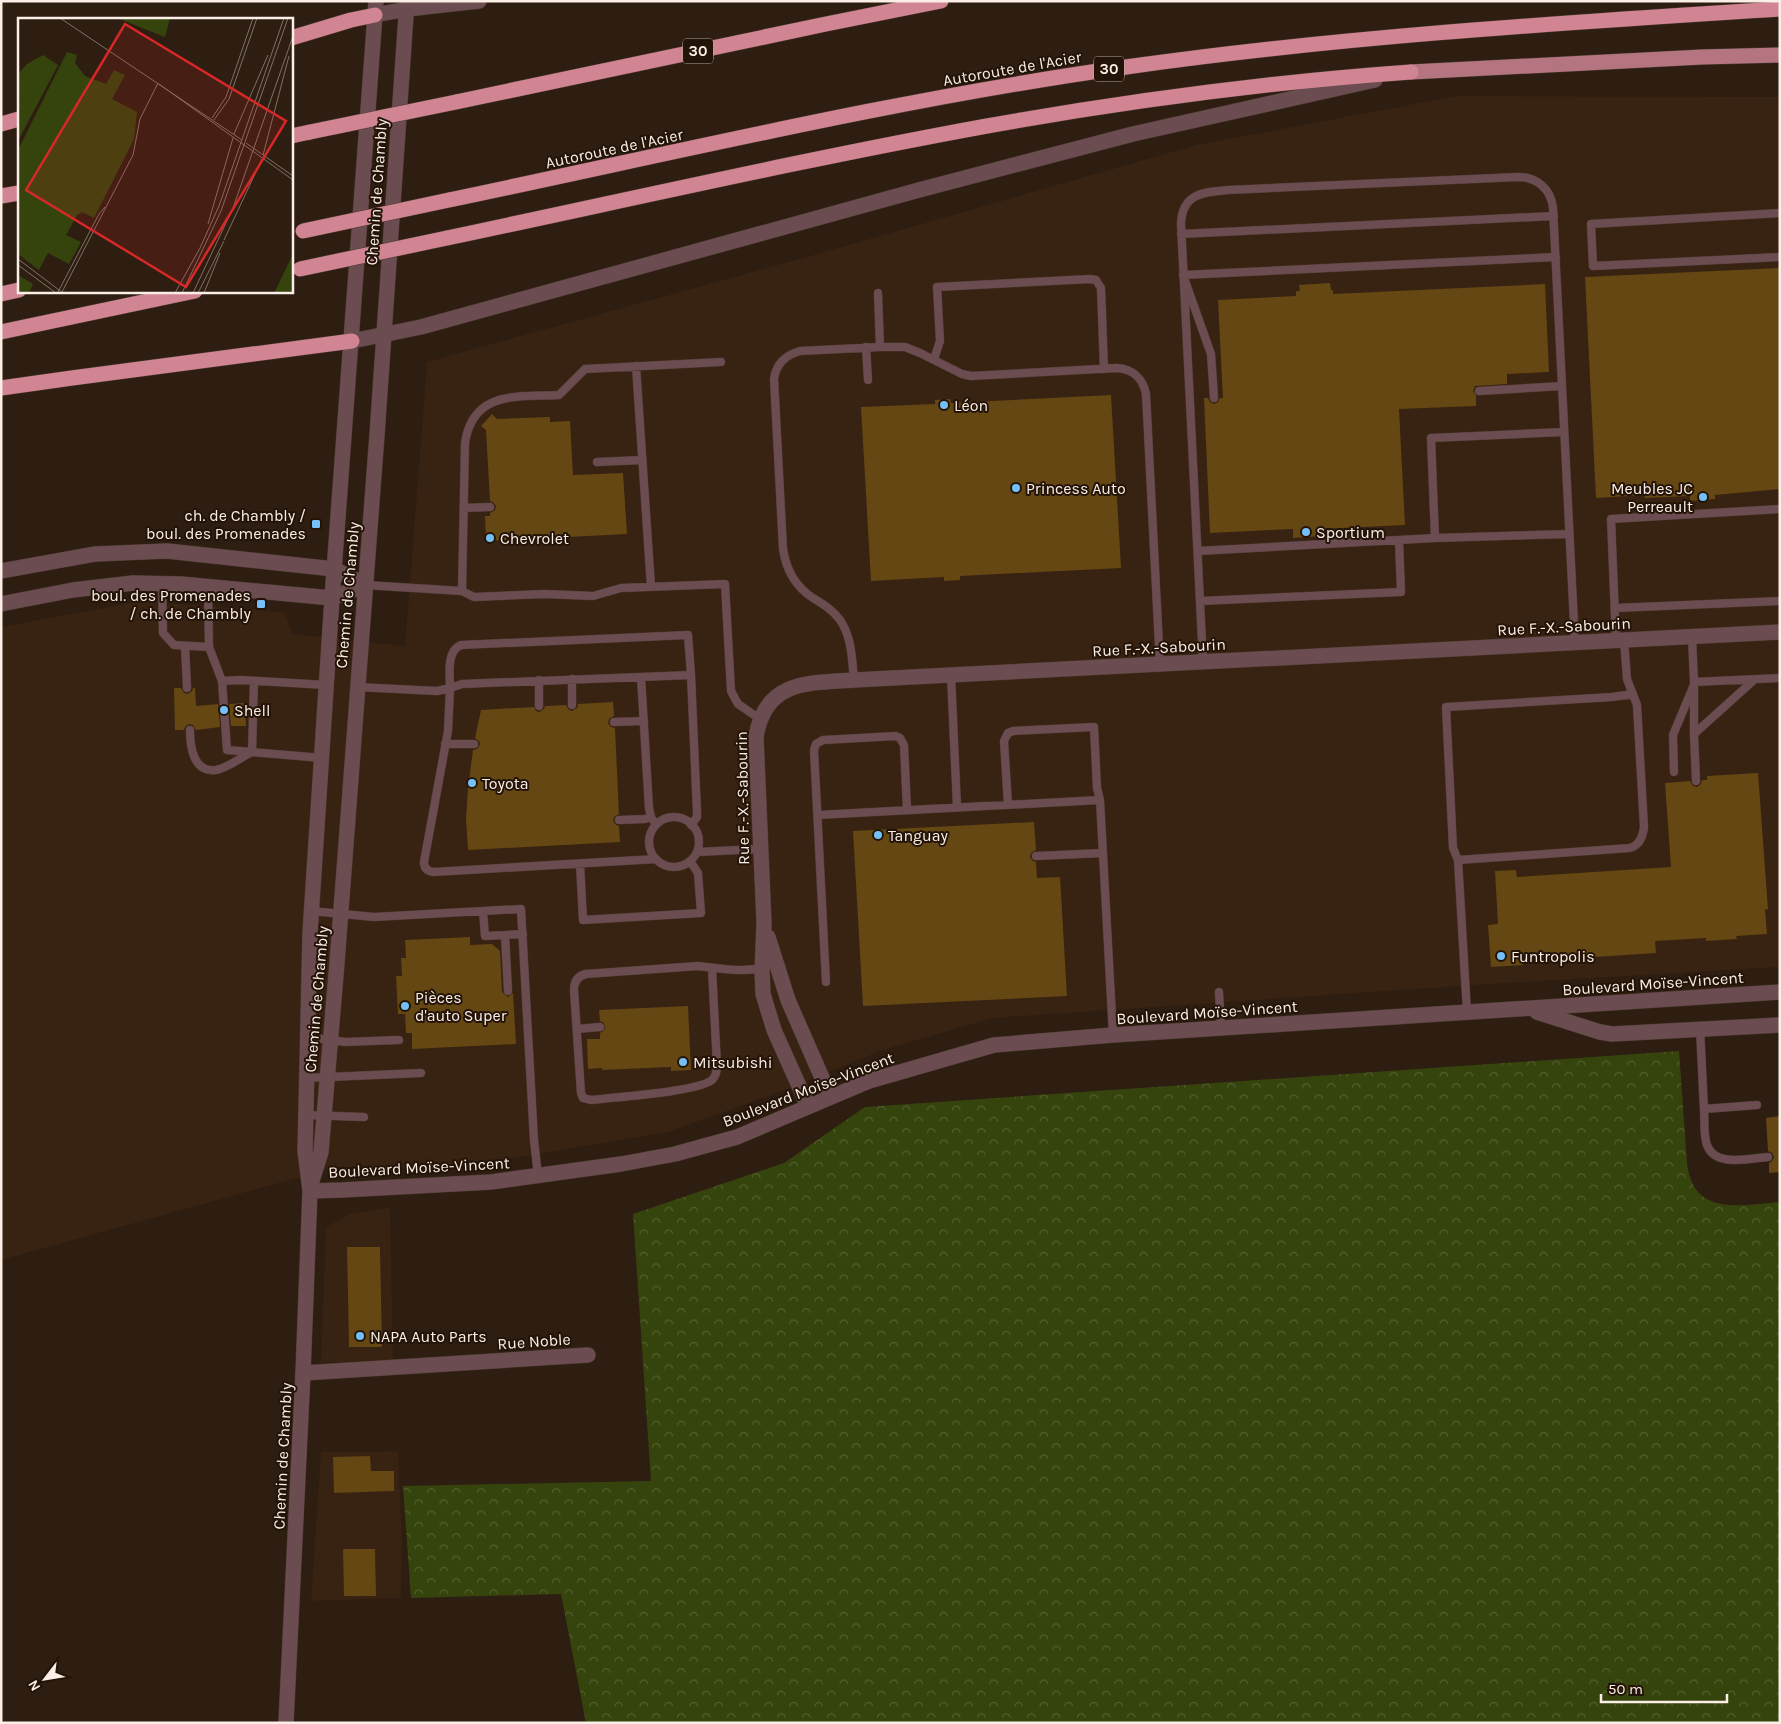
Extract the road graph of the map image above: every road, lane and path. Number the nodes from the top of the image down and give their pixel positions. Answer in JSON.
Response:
{"nodes":[{"id":1,"x":480,"y":1,"type":"edge"},
{"id":2,"x":941,"y":1,"type":"edge"},
{"id":3,"x":407,"y":5,"type":"edge"},
{"id":4,"x":375,"y":8,"type":"edge"},
{"id":5,"x":1780,"y":8,"type":"edge"},
{"id":6,"x":292,"y":38,"type":"edge"},
{"id":7,"x":1780,"y":55,"type":"edge"},
{"id":8,"x":1411,"y":72,"type":"junction"},
{"id":9,"x":18,"y":119,"type":"edge"},
{"id":10,"x":1,"y":124,"type":"edge"},
{"id":11,"x":292,"y":136,"type":"edge"},
{"id":12,"x":18,"y":193,"type":"edge"},
{"id":13,"x":1,"y":196,"type":"edge"},
{"id":14,"x":1780,"y":213,"type":"edge"},
{"id":15,"x":1554,"y":216,"type":"junction"},
{"id":16,"x":297,"y":232,"type":"edge"},
{"id":17,"x":1181,"y":234,"type":"junction"},
{"id":18,"x":1556,"y":257,"type":"junction"},
{"id":19,"x":1780,"y":257,"type":"edge"},
{"id":20,"x":296,"y":270,"type":"edge"},
{"id":21,"x":1183,"y":275,"type":"junction"},
{"id":22,"x":18,"y":290,"type":"edge"},
{"id":23,"x":190,"y":292,"type":"edge"},
{"id":24,"x":878,"y":293,"type":"dead end"},
{"id":25,"x":1,"y":294,"type":"edge"},
{"id":26,"x":1,"y":332,"type":"edge"},
{"id":27,"x":384,"y":335,"type":"junction"},
{"id":28,"x":352,"y":341,"type":"junction"},
{"id":29,"x":880,"y":347,"type":"junction"},
{"id":30,"x":866,"y":348,"type":"junction"},
{"id":31,"x":934,"y":359,"type":"junction"},
{"id":32,"x":721,"y":362,"type":"dead end"},
{"id":33,"x":636,"y":366,"type":"junction"},
{"id":34,"x":1104,"y":369,"type":"junction"},
{"id":35,"x":868,"y":380,"type":"dead end"},
{"id":36,"x":1562,"y":386,"type":"junction"},
{"id":37,"x":1,"y":388,"type":"edge"},
{"id":38,"x":1479,"y":390,"type":"dead end"},
{"id":39,"x":1214,"y":398,"type":"dead end"},
{"id":40,"x":1564,"y":432,"type":"junction"},
{"id":41,"x":642,"y":460,"type":"junction"},
{"id":42,"x":597,"y":462,"type":"dead end"},
{"id":43,"x":490,"y":507,"type":"dead end"},
{"id":44,"x":464,"y":508,"type":"junction"},
{"id":45,"x":1780,"y":510,"type":"edge"},
{"id":46,"x":1569,"y":534,"type":"junction"},
{"id":47,"x":1435,"y":538,"type":"junction"},
{"id":48,"x":1399,"y":540,"type":"junction"},
{"id":49,"x":1198,"y":551,"type":"junction"},
{"id":50,"x":334,"y":569,"type":"junction"},
{"id":51,"x":1,"y":571,"type":"edge"},
{"id":52,"x":162,"y":583,"type":"junction"},
{"id":53,"x":365,"y":585,"type":"junction"},
{"id":54,"x":208,"y":587,"type":"junction"},
{"id":55,"x":651,"y":587,"type":"junction"},
{"id":56,"x":462,"y":591,"type":"junction"},
{"id":57,"x":332,"y":598,"type":"junction"},
{"id":58,"x":1780,"y":600,"type":"edge"},
{"id":59,"x":1200,"y":601,"type":"junction"},
{"id":60,"x":1,"y":604,"type":"edge"},
{"id":61,"x":1615,"y":608,"type":"junction"},
{"id":62,"x":1780,"y":632,"type":"edge"},
{"id":63,"x":1692,"y":637,"type":"junction"},
{"id":64,"x":1620,"y":641,"type":"junction"},
{"id":65,"x":1574,"y":643,"type":"junction"},
{"id":66,"x":185,"y":646,"type":"junction"},
{"id":67,"x":209,"y":647,"type":"junction"},
{"id":68,"x":1203,"y":662,"type":"junction"},
{"id":69,"x":1160,"y":665,"type":"junction"},
{"id":70,"x":691,"y":675,"type":"junction"},
{"id":71,"x":951,"y":675,"type":"junction"},
{"id":72,"x":641,"y":677,"type":"junction"},
{"id":73,"x":572,"y":678,"type":"junction"},
{"id":74,"x":1780,"y":678,"type":"edge"},
{"id":75,"x":539,"y":680,"type":"junction"},
{"id":76,"x":854,"y":680,"type":"junction"},
{"id":77,"x":1754,"y":680,"type":"junction"},
{"id":78,"x":222,"y":681,"type":"junction"},
{"id":79,"x":254,"y":681,"type":"junction"},
{"id":80,"x":1694,"y":682,"type":"junction"},
{"id":81,"x":326,"y":685,"type":"junction"},
{"id":82,"x":186,"y":688,"type":"dead end"},
{"id":83,"x":357,"y":688,"type":"junction"},
{"id":84,"x":450,"y":688,"type":"junction"},
{"id":85,"x":1632,"y":694,"type":"junction"},
{"id":86,"x":572,"y":705,"type":"dead end"},
{"id":87,"x":539,"y":706,"type":"dead end"},
{"id":88,"x":760,"y":719,"type":"junction"},
{"id":89,"x":644,"y":721,"type":"junction"},
{"id":90,"x":614,"y":722,"type":"dead end"},
{"id":91,"x":190,"y":730,"type":"dead end"},
{"id":92,"x":1694,"y":734,"type":"junction"},
{"id":93,"x":445,"y":744,"type":"junction"},
{"id":94,"x":474,"y":744,"type":"dead end"},
{"id":95,"x":252,"y":752,"type":"junction"},
{"id":96,"x":322,"y":758,"type":"junction"},
{"id":97,"x":1674,"y":772,"type":"dead end"},
{"id":98,"x":1696,"y":781,"type":"dead end"},
{"id":99,"x":1100,"y":800,"type":"junction"},
{"id":100,"x":1008,"y":805,"type":"junction"},
{"id":101,"x":957,"y":807,"type":"junction"},
{"id":102,"x":907,"y":810,"type":"junction"},
{"id":103,"x":818,"y":815,"type":"junction"},
{"id":104,"x":651,"y":817,"type":"junction"},
{"id":105,"x":619,"y":820,"type":"dead end"},
{"id":106,"x":692,"y":824,"type":"junction"},
{"id":107,"x":656,"y":825,"type":"junction"},
{"id":108,"x":760,"y":849,"type":"junction"},
{"id":109,"x":697,"y":852,"type":"junction"},
{"id":110,"x":1103,"y":853,"type":"junction"},
{"id":111,"x":1036,"y":856,"type":"dead end"},
{"id":112,"x":656,"y":860,"type":"junction"},
{"id":113,"x":1458,"y":860,"type":"junction"},
{"id":114,"x":690,"y":861,"type":"junction"},
{"id":115,"x":580,"y":864,"type":"junction"},
{"id":116,"x":311,"y":910,"type":"junction"},
{"id":117,"x":483,"y":911,"type":"junction"},
{"id":118,"x":340,"y":914,"type":"junction"},
{"id":119,"x":522,"y":934,"type":"junction"},
{"id":120,"x":504,"y":935,"type":"junction"},
{"id":121,"x":769,"y":967,"type":"junction"},
{"id":122,"x":712,"y":968,"type":"junction"},
{"id":123,"x":826,"y":982,"type":"dead end"},
{"id":124,"x":508,"y":991,"type":"dead end"},
{"id":125,"x":1219,"y":992,"type":"dead end"},
{"id":126,"x":1780,"y":992,"type":"edge"},
{"id":127,"x":1529,"y":1009,"type":"junction"},
{"id":128,"x":1467,"y":1012,"type":"junction"},
{"id":129,"x":1780,"y":1025,"type":"edge"},
{"id":130,"x":600,"y":1027,"type":"dead end"},
{"id":131,"x":1221,"y":1028,"type":"junction"},
{"id":132,"x":577,"y":1029,"type":"junction"},
{"id":133,"x":1700,"y":1029,"type":"junction"},
{"id":134,"x":1113,"y":1035,"type":"junction"},
{"id":135,"x":307,"y":1037,"type":"junction"},
{"id":136,"x":330,"y":1040,"type":"junction"},
{"id":137,"x":399,"y":1040,"type":"dead end"},
{"id":138,"x":421,"y":1073,"type":"dead end"},
{"id":139,"x":306,"y":1078,"type":"junction"},
{"id":140,"x":327,"y":1078,"type":"junction"},
{"id":141,"x":830,"y":1096,"type":"junction"},
{"id":142,"x":1757,"y":1105,"type":"dead end"},
{"id":143,"x":808,"y":1106,"type":"junction"},
{"id":144,"x":1704,"y":1109,"type":"junction"},
{"id":145,"x":306,"y":1115,"type":"junction"},
{"id":146,"x":324,"y":1117,"type":"junction"},
{"id":147,"x":364,"y":1118,"type":"dead end"},
{"id":148,"x":1768,"y":1157,"type":"dead end"},
{"id":149,"x":538,"y":1176,"type":"junction"},
{"id":150,"x":310,"y":1190,"type":"junction"},
{"id":151,"x":588,"y":1355,"type":"dead end"},
{"id":152,"x":303,"y":1372,"type":"junction"},
{"id":153,"x":286,"y":1723,"type":"edge"}],
"edges":[{"from":1,"to":3,"type":"street"},
{"from":2,"to":11,"type":"highway","number":"30","bridge":true},
{"from":3,"to":4,"type":"street"},
{"from":3,"to":27,"type":"street","name":"Chemin de Chambly"},
{"from":4,"to":6,"type":"highway"},
{"from":4,"to":28,"type":"street","name":"Chemin de Chambly"},
{"from":5,"to":16,"type":"highway","name":"Autoroute de l'Acier","number":"30","bridge":true},
{"from":7,"to":8,"type":"main road"},
{"from":8,"to":20,"type":"highway","bridge":true},
{"from":8,"to":27,"type":"street"},
{"from":9,"to":10,"type":"highway"},
{"from":12,"to":13,"type":"highway"},
{"from":14,"to":19,"type":"lane"},
{"from":15,"to":17,"type":"lane"},
{"from":15,"to":17,"type":"lane"},
{"from":15,"to":18,"type":"lane"},
{"from":17,"to":21,"type":"lane"},
{"from":18,"to":21,"type":"lane"},
{"from":18,"to":36,"type":"lane"},
{"from":21,"to":39,"type":"lane"},
{"from":21,"to":49,"type":"lane"},
{"from":22,"to":25,"type":"highway"},
{"from":23,"to":26,"type":"highway"},
{"from":24,"to":29,"type":"lane"},
{"from":27,"to":28,"type":"street"},
{"from":27,"to":53,"type":"street","name":"Chemin de Chambly"},
{"from":28,"to":37,"type":"highway"},
{"from":28,"to":50,"type":"street","name":"Chemin de Chambly"},
{"from":29,"to":30,"type":"lane"},
{"from":29,"to":31,"type":"lane"},
{"from":30,"to":35,"type":"lane"},
{"from":30,"to":76,"type":"lane"},
{"from":31,"to":34,"type":"lane"},
{"from":31,"to":34,"type":"lane"},
{"from":32,"to":33,"type":"lane"},
{"from":33,"to":41,"type":"lane"},
{"from":33,"to":44,"type":"lane"},
{"from":34,"to":69,"type":"lane"},
{"from":36,"to":38,"type":"lane"},
{"from":36,"to":40,"type":"lane"},
{"from":40,"to":46,"type":"lane"},
{"from":40,"to":47,"type":"lane"},
{"from":41,"to":42,"type":"lane"},
{"from":41,"to":55,"type":"lane"},
{"from":43,"to":44,"type":"lane"},
{"from":44,"to":56,"type":"lane"},
{"from":45,"to":61,"type":"lane"},
{"from":46,"to":47,"type":"lane"},
{"from":46,"to":65,"type":"lane"},
{"from":47,"to":48,"type":"lane"},
{"from":48,"to":49,"type":"lane"},
{"from":48,"to":59,"type":"lane"},
{"from":49,"to":59,"type":"lane"},
{"from":50,"to":51,"type":"street"},
{"from":50,"to":53,"type":"street"},
{"from":50,"to":57,"type":"street","name":"Chemin de Chambly"},
{"from":52,"to":54,"type":"street"},
{"from":52,"to":60,"type":"street"},
{"from":52,"to":66,"type":"lane"},
{"from":53,"to":56,"type":"lane"},
{"from":53,"to":57,"type":"street"},
{"from":53,"to":83,"type":"street","name":"Chemin de Chambly"},
{"from":54,"to":57,"type":"street"},
{"from":54,"to":67,"type":"lane"},
{"from":55,"to":56,"type":"lane"},
{"from":55,"to":88,"type":"lane"},
{"from":57,"to":81,"type":"street","name":"Chemin de Chambly"},
{"from":58,"to":61,"type":"lane"},
{"from":59,"to":68,"type":"lane"},
{"from":61,"to":64,"type":"lane"},
{"from":62,"to":63,"type":"street","name":"Rue F.-X.-Sabourin"},
{"from":63,"to":64,"type":"street","name":"Rue F.-X.-Sabourin"},
{"from":63,"to":80,"type":"lane"},
{"from":64,"to":65,"type":"street","name":"Rue F.-X.-Sabourin"},
{"from":64,"to":85,"type":"lane"},
{"from":65,"to":68,"type":"street","name":"Rue F.-X.-Sabourin"},
{"from":66,"to":67,"type":"lane"},
{"from":66,"to":82,"type":"lane"},
{"from":67,"to":78,"type":"lane"},
{"from":68,"to":69,"type":"street","name":"Rue F.-X.-Sabourin"},
{"from":69,"to":71,"type":"street","name":"Rue F.-X.-Sabourin"},
{"from":70,"to":72,"type":"lane"},
{"from":70,"to":84,"type":"lane"},
{"from":70,"to":106,"type":"lane"},
{"from":71,"to":76,"type":"street","name":"Rue F.-X.-Sabourin"},
{"from":71,"to":101,"type":"lane"},
{"from":72,"to":73,"type":"lane"},
{"from":72,"to":89,"type":"lane"},
{"from":73,"to":75,"type":"lane"},
{"from":73,"to":86,"type":"lane"},
{"from":74,"to":77,"type":"lane"},
{"from":75,"to":84,"type":"lane"},
{"from":75,"to":87,"type":"lane"},
{"from":76,"to":88,"type":"street","name":"Rue F.-X.-Sabourin"},
{"from":77,"to":80,"type":"lane"},
{"from":77,"to":92,"type":"lane"},
{"from":78,"to":79,"type":"lane"},
{"from":78,"to":95,"type":"lane"},
{"from":79,"to":81,"type":"lane"},
{"from":79,"to":95,"type":"lane"},
{"from":80,"to":92,"type":"lane"},
{"from":80,"to":97,"type":"lane"},
{"from":81,"to":96,"type":"street","name":"Chemin de Chambly"},
{"from":83,"to":84,"type":"lane"},
{"from":83,"to":118,"type":"street","name":"Chemin de Chambly"},
{"from":84,"to":93,"type":"lane"},
{"from":85,"to":113,"type":"lane"},
{"from":85,"to":113,"type":"lane"},
{"from":88,"to":108,"type":"street","name":"Rue F.-X.-Sabourin"},
{"from":89,"to":90,"type":"lane"},
{"from":89,"to":104,"type":"lane"},
{"from":91,"to":95,"type":"lane"},
{"from":92,"to":98,"type":"lane"},
{"from":93,"to":94,"type":"lane"},
{"from":93,"to":115,"type":"lane"},
{"from":95,"to":96,"type":"lane"},
{"from":96,"to":116,"type":"street","name":"Chemin de Chambly"},
{"from":99,"to":100,"type":"lane"},
{"from":99,"to":100,"type":"lane"},
{"from":99,"to":110,"type":"lane"},
{"from":100,"to":101,"type":"lane"},
{"from":101,"to":102,"type":"lane"},
{"from":102,"to":103,"type":"lane"},
{"from":102,"to":103,"type":"lane"},
{"from":103,"to":123,"type":"lane"},
{"from":104,"to":105,"type":"lane"},
{"from":104,"to":107,"type":"lane"},
{"from":106,"to":107,"type":"lane"},
{"from":106,"to":109,"type":"lane"},
{"from":107,"to":112,"type":"lane"},
{"from":108,"to":109,"type":"lane"},
{"from":108,"to":121,"type":"street","name":"Rue F.-X.-Sabourin"},
{"from":109,"to":114,"type":"lane"},
{"from":110,"to":111,"type":"lane"},
{"from":110,"to":134,"type":"lane"},
{"from":112,"to":114,"type":"lane"},
{"from":112,"to":115,"type":"lane"},
{"from":113,"to":128,"type":"lane"},
{"from":114,"to":115,"type":"lane"},
{"from":116,"to":118,"type":"lane"},
{"from":116,"to":135,"type":"street","name":"Chemin de Chambly"},
{"from":117,"to":118,"type":"lane"},
{"from":117,"to":119,"type":"lane"},
{"from":117,"to":120,"type":"lane"},
{"from":118,"to":136,"type":"street","name":"Chemin de Chambly"},
{"from":119,"to":120,"type":"lane"},
{"from":119,"to":149,"type":"lane"},
{"from":120,"to":124,"type":"lane"},
{"from":121,"to":122,"type":"lane"},
{"from":121,"to":141,"type":"street","name":"Rue F.-X.-Sabourin"},
{"from":121,"to":143,"type":"street","name":"Rue F.-X.-Sabourin"},
{"from":122,"to":132,"type":"lane"},
{"from":122,"to":132,"type":"lane"},
{"from":125,"to":131,"type":"lane"},
{"from":126,"to":127,"type":"street","name":"Boulevard Moïse-Vincent"},
{"from":127,"to":128,"type":"street","name":"Boulevard Moïse-Vincent"},
{"from":127,"to":133,"type":"street","name":"Boulevard Moïse-Vincent"},
{"from":128,"to":131,"type":"street","name":"Boulevard Moïse-Vincent"},
{"from":129,"to":133,"type":"street","name":"Boulevard Moïse-Vincent"},
{"from":130,"to":132,"type":"lane"},
{"from":131,"to":134,"type":"street","name":"Boulevard Moïse-Vincent"},
{"from":133,"to":144,"type":"lane"},
{"from":134,"to":141,"type":"street","name":"Boulevard Moïse-Vincent"},
{"from":135,"to":136,"type":"lane"},
{"from":135,"to":139,"type":"street","name":"Chemin de Chambly"},
{"from":136,"to":137,"type":"lane"},
{"from":136,"to":140,"type":"street","name":"Chemin de Chambly"},
{"from":138,"to":140,"type":"lane"},
{"from":139,"to":140,"type":"lane"},
{"from":139,"to":145,"type":"street","name":"Chemin de Chambly"},
{"from":140,"to":146,"type":"street","name":"Chemin de Chambly"},
{"from":141,"to":143,"type":"street","name":"Boulevard Moïse-Vincent"},
{"from":142,"to":144,"type":"lane"},
{"from":143,"to":149,"type":"street","name":"Boulevard Moïse-Vincent"},
{"from":144,"to":148,"type":"lane"},
{"from":145,"to":146,"type":"lane"},
{"from":145,"to":150,"type":"street","name":"Chemin de Chambly"},
{"from":146,"to":147,"type":"lane"},
{"from":146,"to":150,"type":"street","name":"Chemin de Chambly"},
{"from":149,"to":150,"type":"street","name":"Boulevard Moïse-Vincent"},
{"from":150,"to":152,"type":"street","name":"Chemin de Chambly"},
{"from":151,"to":152,"type":"street","name":"Rue Noble"},
{"from":152,"to":153,"type":"street","name":"Chemin de Chambly"}]}
